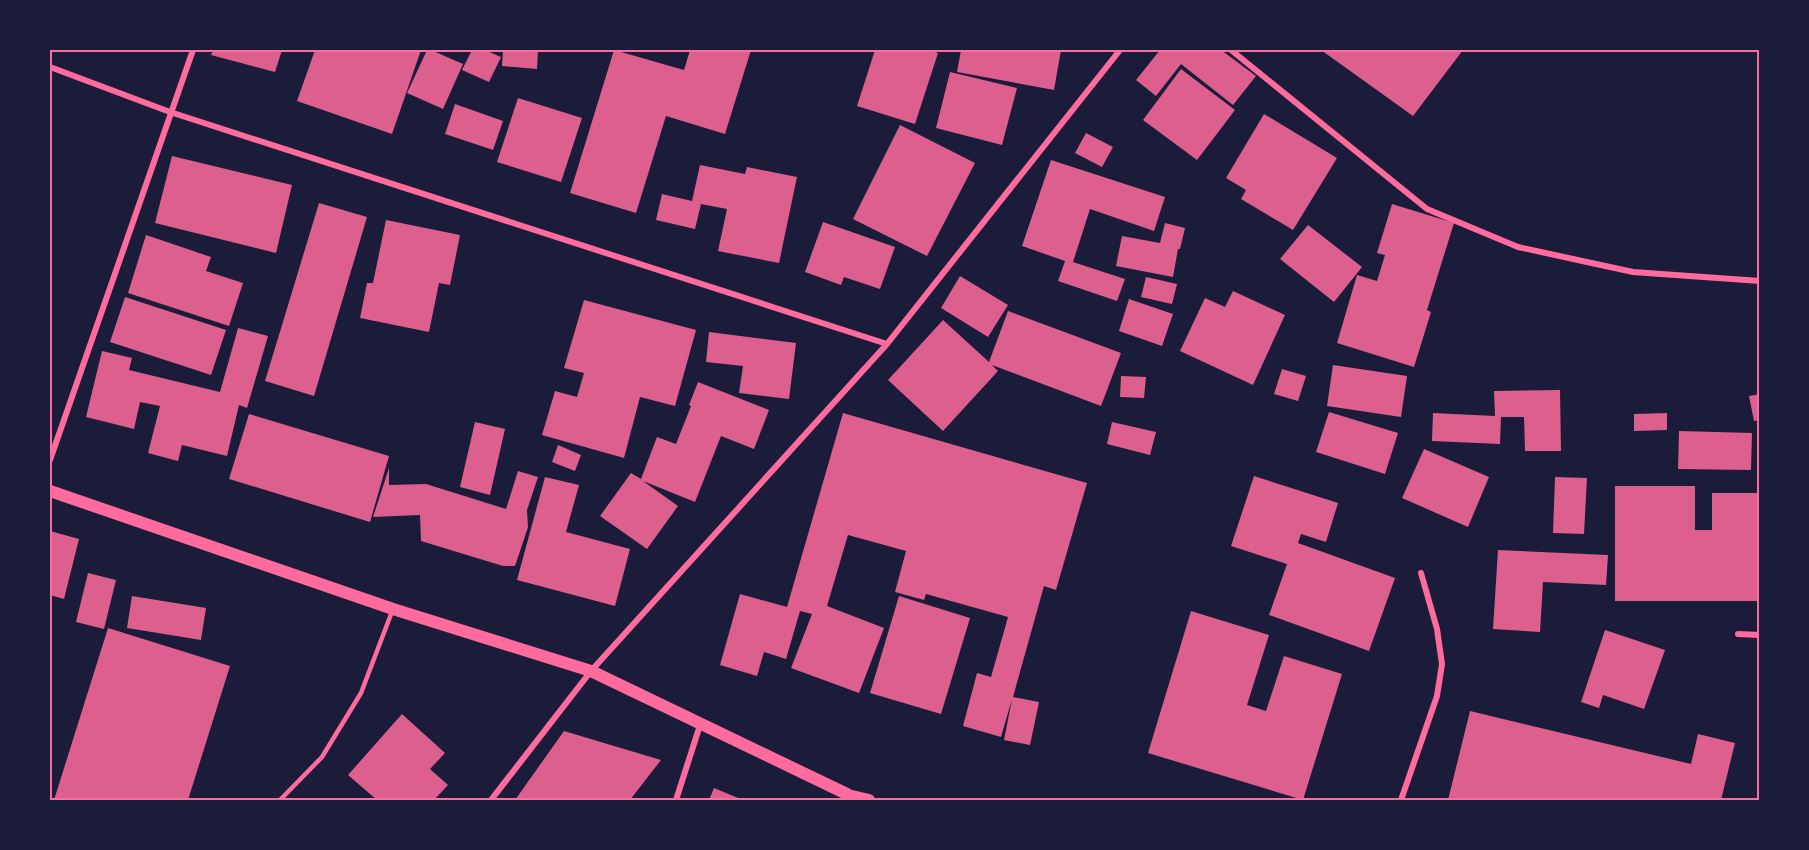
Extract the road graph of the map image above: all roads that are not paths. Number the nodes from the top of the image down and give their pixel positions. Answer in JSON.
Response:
{"nodes":[{"id":1,"x":193,"y":50,"type":"edge"},
{"id":2,"x":1120,"y":50,"type":"edge"},
{"id":3,"x":1231,"y":50,"type":"edge"},
{"id":4,"x":50,"y":67,"type":"edge"},
{"id":5,"x":170,"y":112,"type":"junction"},
{"id":6,"x":1760,"y":280,"type":"edge"},
{"id":7,"x":886,"y":344,"type":"junction"},
{"id":8,"x":50,"y":460,"type":"edge"},
{"id":9,"x":50,"y":491,"type":"edge"},
{"id":10,"x":1421,"y":573,"type":"dead end"},
{"id":11,"x":393,"y":609,"type":"junction"},
{"id":12,"x":1738,"y":634,"type":"dead end"},
{"id":13,"x":1760,"y":635,"type":"edge"},
{"id":14,"x":591,"y":671,"type":"junction"},
{"id":15,"x":700,"y":725,"type":"junction"},
{"id":16,"x":851,"y":797,"type":"edge"},
{"id":17,"x":280,"y":801,"type":"edge"},
{"id":18,"x":491,"y":801,"type":"edge"},
{"id":19,"x":676,"y":801,"type":"edge"},
{"id":20,"x":869,"y":801,"type":"edge"},
{"id":21,"x":1401,"y":801,"type":"edge"}],
"edges":[{"from":1,"to":5,"type":"street"},
{"from":2,"to":7,"type":"street"},
{"from":3,"to":6,"type":"street"},
{"from":4,"to":5,"type":"street"},
{"from":5,"to":7,"type":"street"},
{"from":5,"to":8,"type":"street"},
{"from":7,"to":14,"type":"street"},
{"from":9,"to":11,"type":"main road"},
{"from":10,"to":21,"type":"street"},
{"from":11,"to":14,"type":"main road"},
{"from":11,"to":17,"type":"lane"},
{"from":12,"to":13,"type":"street"},
{"from":14,"to":15,"type":"main road"},
{"from":14,"to":18,"type":"street"},
{"from":15,"to":16,"type":"main road"},
{"from":15,"to":19,"type":"street"},
{"from":16,"to":20,"type":"main road"}]}
